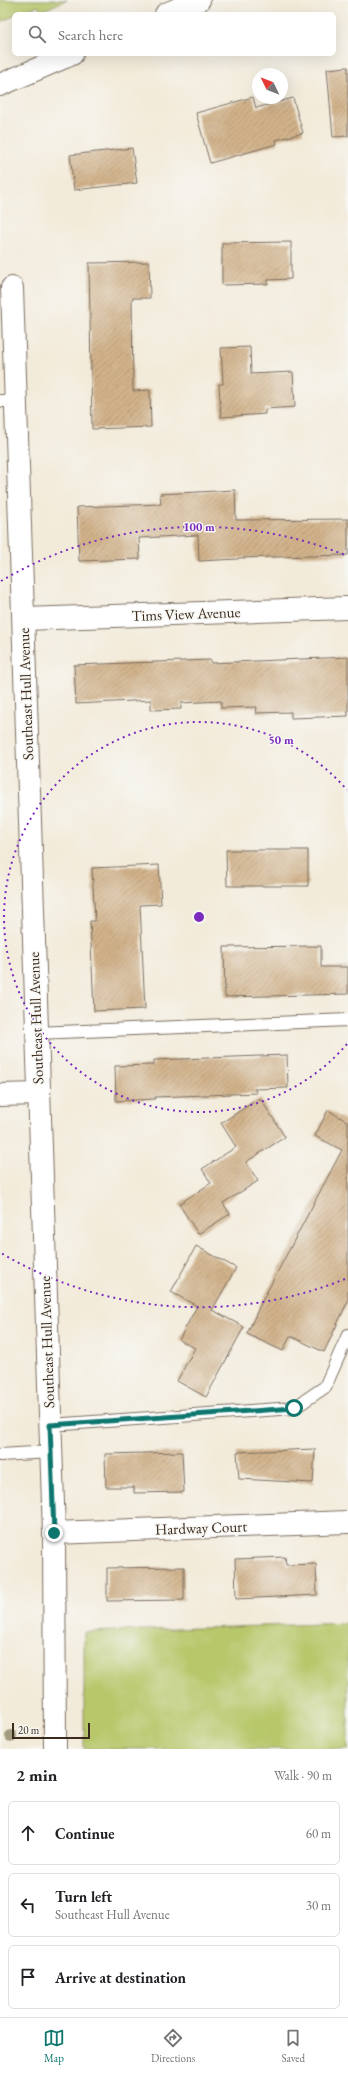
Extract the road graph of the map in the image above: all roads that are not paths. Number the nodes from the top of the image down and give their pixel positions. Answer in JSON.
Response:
{"nodes":[{"id":1,"x":199,"y":0,"type":"edge"},
{"id":2,"x":171,"y":12,"type":"edge"},
{"id":3,"x":67,"y":56,"type":"edge"},
{"id":4,"x":6,"y":82,"type":"edge"},
{"id":5,"x":12,"y":288,"type":"dead end"},
{"id":6,"x":8,"y":401,"type":"edge"},
{"id":7,"x":348,"y":608,"type":"edge"},
{"id":8,"x":24,"y":619,"type":"junction"},
{"id":9,"x":348,"y":1020,"type":"edge"},
{"id":10,"x":36,"y":1033,"type":"junction"},
{"id":11,"x":38,"y":1094,"type":"junction"},
{"id":12,"x":0,"y":1095,"type":"edge"},
{"id":13,"x":348,"y":1335,"type":"edge"},
{"id":14,"x":50,"y":1425,"type":"junction"},
{"id":15,"x":52,"y":1452,"type":"junction"},
{"id":16,"x":0,"y":1455,"type":"edge"},
{"id":17,"x":348,"y":1522,"type":"edge"},
{"id":18,"x":54,"y":1533,"type":"junction"},
{"id":19,"x":55,"y":1749,"type":"edge"}],
"edges":[{"from":1,"to":2,"type":"street"},
{"from":3,"to":4,"type":"street"},
{"from":5,"to":6,"type":"street","name":"Southeast Hull Avenue"},
{"from":6,"to":8,"type":"street","name":"Southeast Hull Avenue"},
{"from":7,"to":8,"type":"street","name":"Tims View Avenue"},
{"from":8,"to":10,"type":"street","name":"Southeast Hull Avenue"},
{"from":9,"to":10,"type":"lane"},
{"from":10,"to":11,"type":"street","name":"Southeast Hull Avenue"},
{"from":11,"to":12,"type":"street"},
{"from":11,"to":14,"type":"street","name":"Southeast Hull Avenue"},
{"from":13,"to":14,"type":"lane"},
{"from":14,"to":15,"type":"street","name":"Southeast Hull Avenue"},
{"from":15,"to":16,"type":"lane"},
{"from":15,"to":18,"type":"street","name":"Southeast Hull Avenue"},
{"from":17,"to":18,"type":"street","name":"Hardway Court"},
{"from":18,"to":19,"type":"street","name":"Southeast Hull Avenue"}]}
